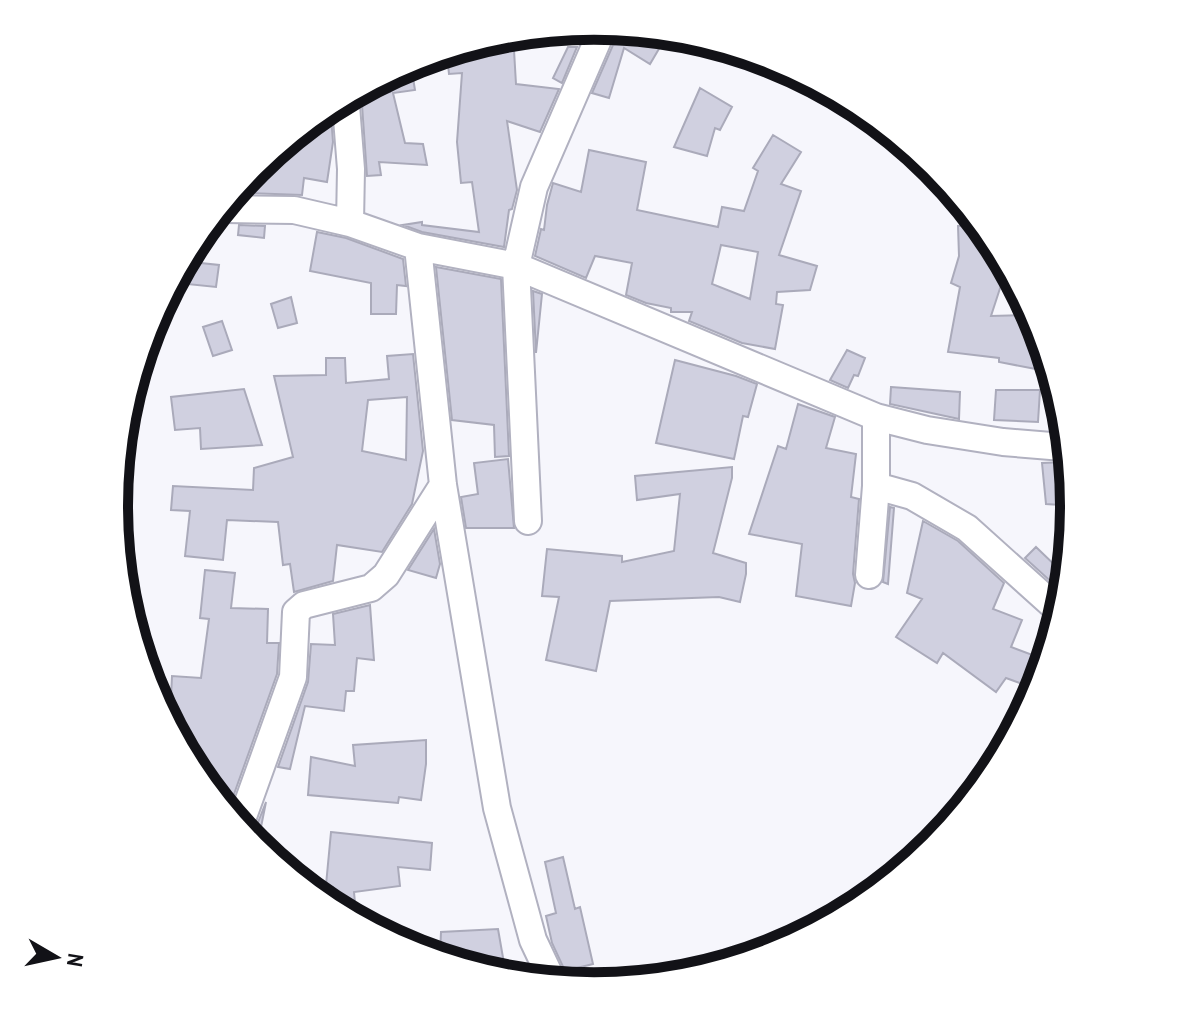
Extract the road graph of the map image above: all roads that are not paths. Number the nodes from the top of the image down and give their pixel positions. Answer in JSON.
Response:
{"nodes":[{"id":1,"x":598,"y":40,"type":"edge"},
{"id":2,"x":346,"y":112,"type":"edge"},
{"id":3,"x":236,"y":209,"type":"edge"},
{"id":4,"x":350,"y":223,"type":"junction"},
{"id":5,"x":418,"y":247,"type":"junction"},
{"id":6,"x":516,"y":266,"type":"junction"},
{"id":7,"x":876,"y":417,"type":"junction"},
{"id":8,"x":1057,"y":447,"type":"edge"},
{"id":9,"x":443,"y":485,"type":"junction"},
{"id":10,"x":876,"y":486,"type":"junction"},
{"id":11,"x":528,"y":521,"type":"dead end"},
{"id":12,"x":869,"y":575,"type":"dead end"},
{"id":13,"x":1051,"y":603,"type":"edge"},
{"id":14,"x":244,"y":814,"type":"edge"},
{"id":15,"x":547,"y":970,"type":"edge"}],
"edges":[{"from":1,"to":6,"type":"street"},
{"from":2,"to":4,"type":"street"},
{"from":3,"to":4,"type":"street"},
{"from":4,"to":5,"type":"street"},
{"from":5,"to":6,"type":"street"},
{"from":5,"to":9,"type":"street"},
{"from":6,"to":7,"type":"street"},
{"from":6,"to":11,"type":"street"},
{"from":7,"to":8,"type":"street"},
{"from":7,"to":10,"type":"street"},
{"from":9,"to":14,"type":"street"},
{"from":9,"to":15,"type":"street"},
{"from":10,"to":12,"type":"street"},
{"from":10,"to":13,"type":"street"}]}
